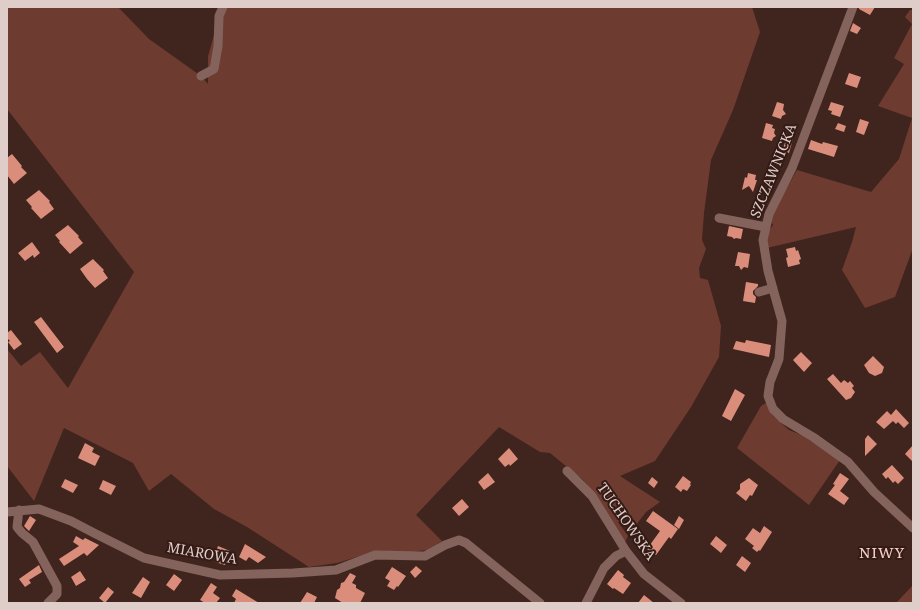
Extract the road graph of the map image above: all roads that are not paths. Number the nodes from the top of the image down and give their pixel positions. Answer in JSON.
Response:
{"nodes":[{"id":1,"x":223,"y":7,"type":"edge"},
{"id":2,"x":853,"y":7,"type":"edge"},
{"id":3,"x":201,"y":76,"type":"dead end"},
{"id":4,"x":719,"y":218,"type":"dead end"},
{"id":5,"x":766,"y":227,"type":"junction"},
{"id":6,"x":773,"y":288,"type":"junction"},
{"id":7,"x":760,"y":292,"type":"dead end"},
{"id":8,"x":567,"y":471,"type":"dead end"},
{"id":9,"x":18,"y":510,"type":"junction"},
{"id":10,"x":7,"y":512,"type":"edge"},
{"id":11,"x":913,"y":528,"type":"edge"},
{"id":12,"x":626,"y":551,"type":"junction"},
{"id":13,"x":48,"y":603,"type":"edge"},
{"id":14,"x":540,"y":603,"type":"edge"},
{"id":15,"x":586,"y":603,"type":"edge"},
{"id":16,"x":681,"y":603,"type":"edge"}],
"edges":[{"from":1,"to":3,"type":"street"},
{"from":2,"to":5,"type":"street","name":"SZCZAWNICKA"},
{"from":4,"to":5,"type":"street"},
{"from":5,"to":6,"type":"street","name":"SZCZAWNICKA"},
{"from":6,"to":7,"type":"street"},
{"from":6,"to":11,"type":"street","name":"SZCZAWNICKA"},
{"from":8,"to":12,"type":"street","name":"TUCHOWSKA"},
{"from":9,"to":10,"type":"street","name":"MIAROWA"},
{"from":9,"to":13,"type":"street"},
{"from":9,"to":14,"type":"street","name":"MIAROWA"},
{"from":12,"to":15,"type":"street"},
{"from":12,"to":16,"type":"street","name":"TUCHOWSKA"}]}
